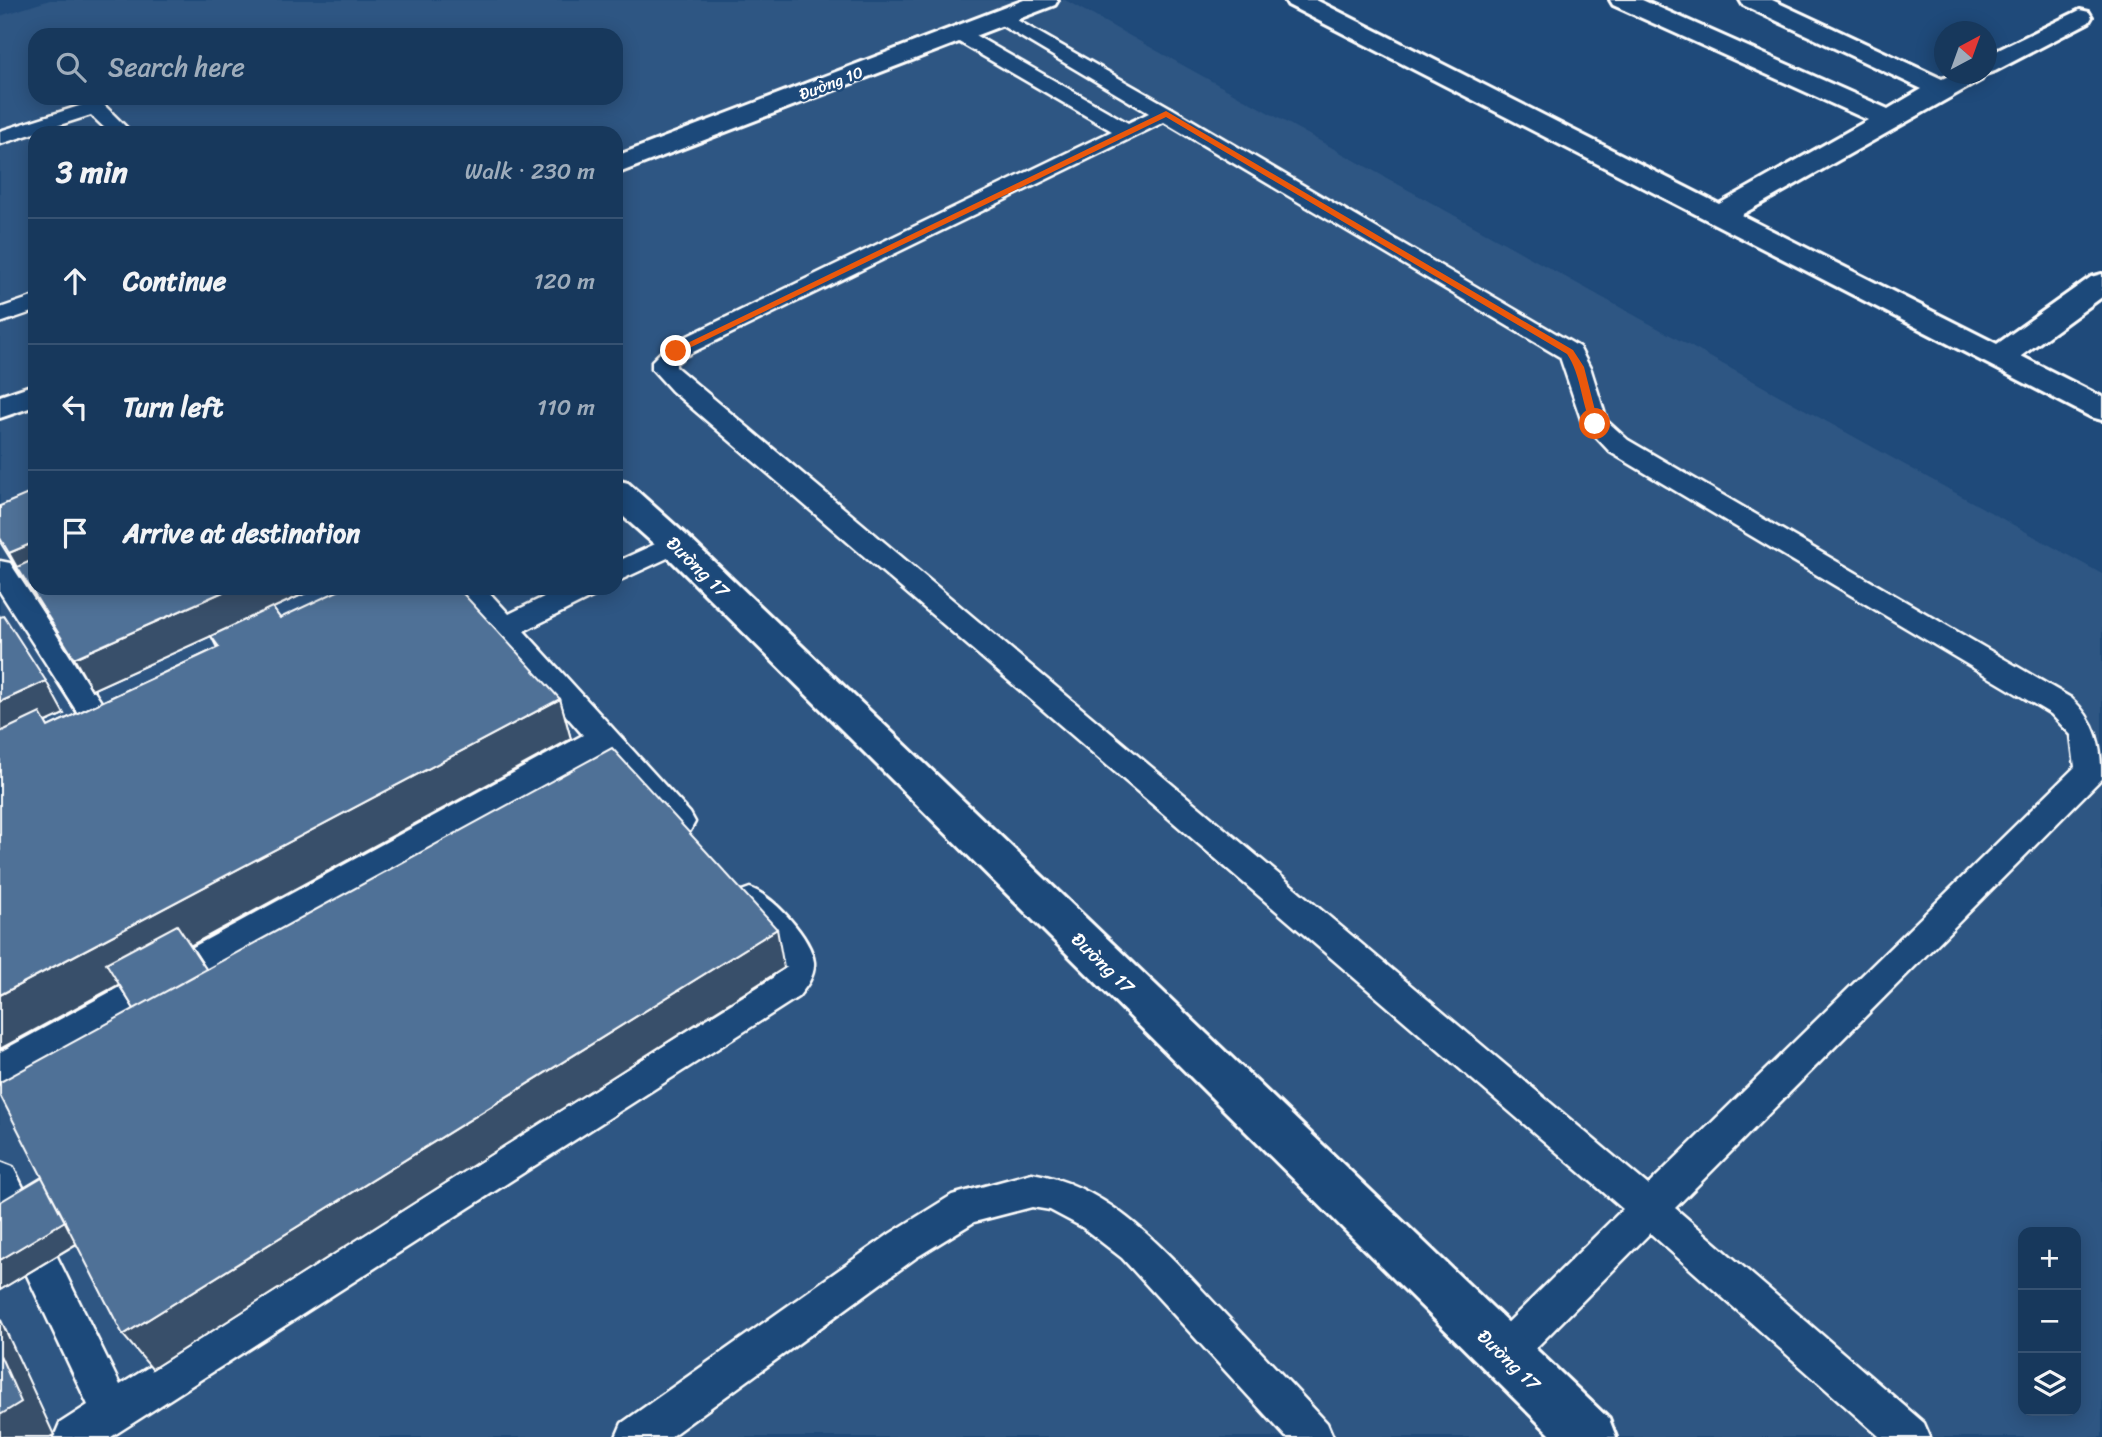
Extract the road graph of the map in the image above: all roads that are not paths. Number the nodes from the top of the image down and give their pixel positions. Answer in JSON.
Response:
{"nodes":[{"id":1,"x":1046,"y":0,"type":"edge"},
{"id":2,"x":1297,"y":0,"type":"edge"},
{"id":3,"x":1622,"y":0,"type":"edge"},
{"id":4,"x":1752,"y":0,"type":"edge"},
{"id":5,"x":2055,"y":6,"type":"dead end"},
{"id":6,"x":2091,"y":21,"type":"edge"},
{"id":7,"x":981,"y":25,"type":"junction"},
{"id":8,"x":1997,"y":61,"type":"edge"},
{"id":9,"x":1952,"y":84,"type":"edge"},
{"id":10,"x":1942,"y":89,"type":"junction"},
{"id":11,"x":1889,"y":119,"type":"junction"},
{"id":12,"x":1147,"y":123,"type":"junction"},
{"id":13,"x":37,"y":126,"type":"edge"},
{"id":14,"x":115,"y":126,"type":"edge"},
{"id":15,"x":28,"y":129,"type":"edge"},
{"id":16,"x":0,"y":138,"type":"edge"},
{"id":17,"x":623,"y":163,"type":"edge"},
{"id":18,"x":1720,"y":215,"type":"junction"},
{"id":19,"x":2102,"y":283,"type":"edge"},
{"id":20,"x":28,"y":306,"type":"edge"},
{"id":21,"x":0,"y":316,"type":"edge"},
{"id":22,"x":2000,"y":358,"type":"junction"},
{"id":23,"x":28,"y":397,"type":"edge"},
{"id":24,"x":0,"y":408,"type":"edge"},
{"id":25,"x":2102,"y":410,"type":"edge"},
{"id":26,"x":623,"y":497,"type":"edge"},
{"id":27,"x":675,"y":544,"type":"junction"},
{"id":28,"x":0,"y":569,"type":"edge"},
{"id":29,"x":623,"y":570,"type":"edge"},
{"id":30,"x":475,"y":595,"type":"edge"},
{"id":31,"x":572,"y":595,"type":"edge"},
{"id":32,"x":15,"y":603,"type":"edge"},
{"id":33,"x":0,"y":626,"type":"edge"},
{"id":34,"x":505,"y":628,"type":"junction"},
{"id":35,"x":94,"y":713,"type":"edge"},
{"id":36,"x":604,"y":738,"type":"junction"},
{"id":37,"x":705,"y":850,"type":"edge"},
{"id":38,"x":732,"y":880,"type":"edge"},
{"id":39,"x":0,"y":1069,"type":"edge"},
{"id":40,"x":0,"y":1180,"type":"edge"},
{"id":41,"x":1649,"y":1208,"type":"junction"},
{"id":42,"x":1503,"y":1354,"type":"junction"},
{"id":43,"x":112,"y":1412,"type":"junction"},
{"id":44,"x":74,"y":1437,"type":"edge"},
{"id":45,"x":636,"y":1437,"type":"edge"},
{"id":46,"x":1313,"y":1437,"type":"edge"},
{"id":47,"x":1590,"y":1437,"type":"edge"},
{"id":48,"x":1910,"y":1437,"type":"edge"}],
"edges":[{"from":1,"to":7,"type":"street","name":"Đường 10"},
{"from":2,"to":18,"type":"street"},
{"from":3,"to":11,"type":"street"},
{"from":4,"to":10,"type":"street"},
{"from":5,"to":6,"type":"street"},
{"from":6,"to":8,"type":"street"},
{"from":7,"to":12,"type":"lane"},
{"from":7,"to":12,"type":"lane"},
{"from":7,"to":17,"type":"street","name":"Đường 10"},
{"from":9,"to":10,"type":"street"},
{"from":10,"to":11,"type":"street"},
{"from":11,"to":18,"type":"street"},
{"from":12,"to":41,"type":"lane"},
{"from":12,"to":41,"type":"lane"},
{"from":13,"to":14,"type":"lane"},
{"from":15,"to":16,"type":"lane"},
{"from":18,"to":22,"type":"street"},
{"from":19,"to":22,"type":"street"},
{"from":20,"to":21,"type":"lane"},
{"from":22,"to":25,"type":"street"},
{"from":23,"to":24,"type":"street"},
{"from":26,"to":27,"type":"street","name":"Đường 17"},
{"from":27,"to":29,"type":"lane"},
{"from":27,"to":42,"type":"street","name":"Đường 17"},
{"from":28,"to":32,"type":"lane"},
{"from":30,"to":34,"type":"lane"},
{"from":31,"to":34,"type":"lane"},
{"from":32,"to":33,"type":"lane"},
{"from":32,"to":35,"type":"lane"},
{"from":34,"to":36,"type":"lane"},
{"from":36,"to":37,"type":"lane"},
{"from":36,"to":39,"type":"lane"},
{"from":38,"to":43,"type":"lane"},
{"from":40,"to":43,"type":"lane"},
{"from":41,"to":42,"type":"lane"},
{"from":41,"to":48,"type":"lane"},
{"from":42,"to":47,"type":"street","name":"Đường 17"},
{"from":43,"to":44,"type":"lane"},
{"from":45,"to":46,"type":"lane"}]}
